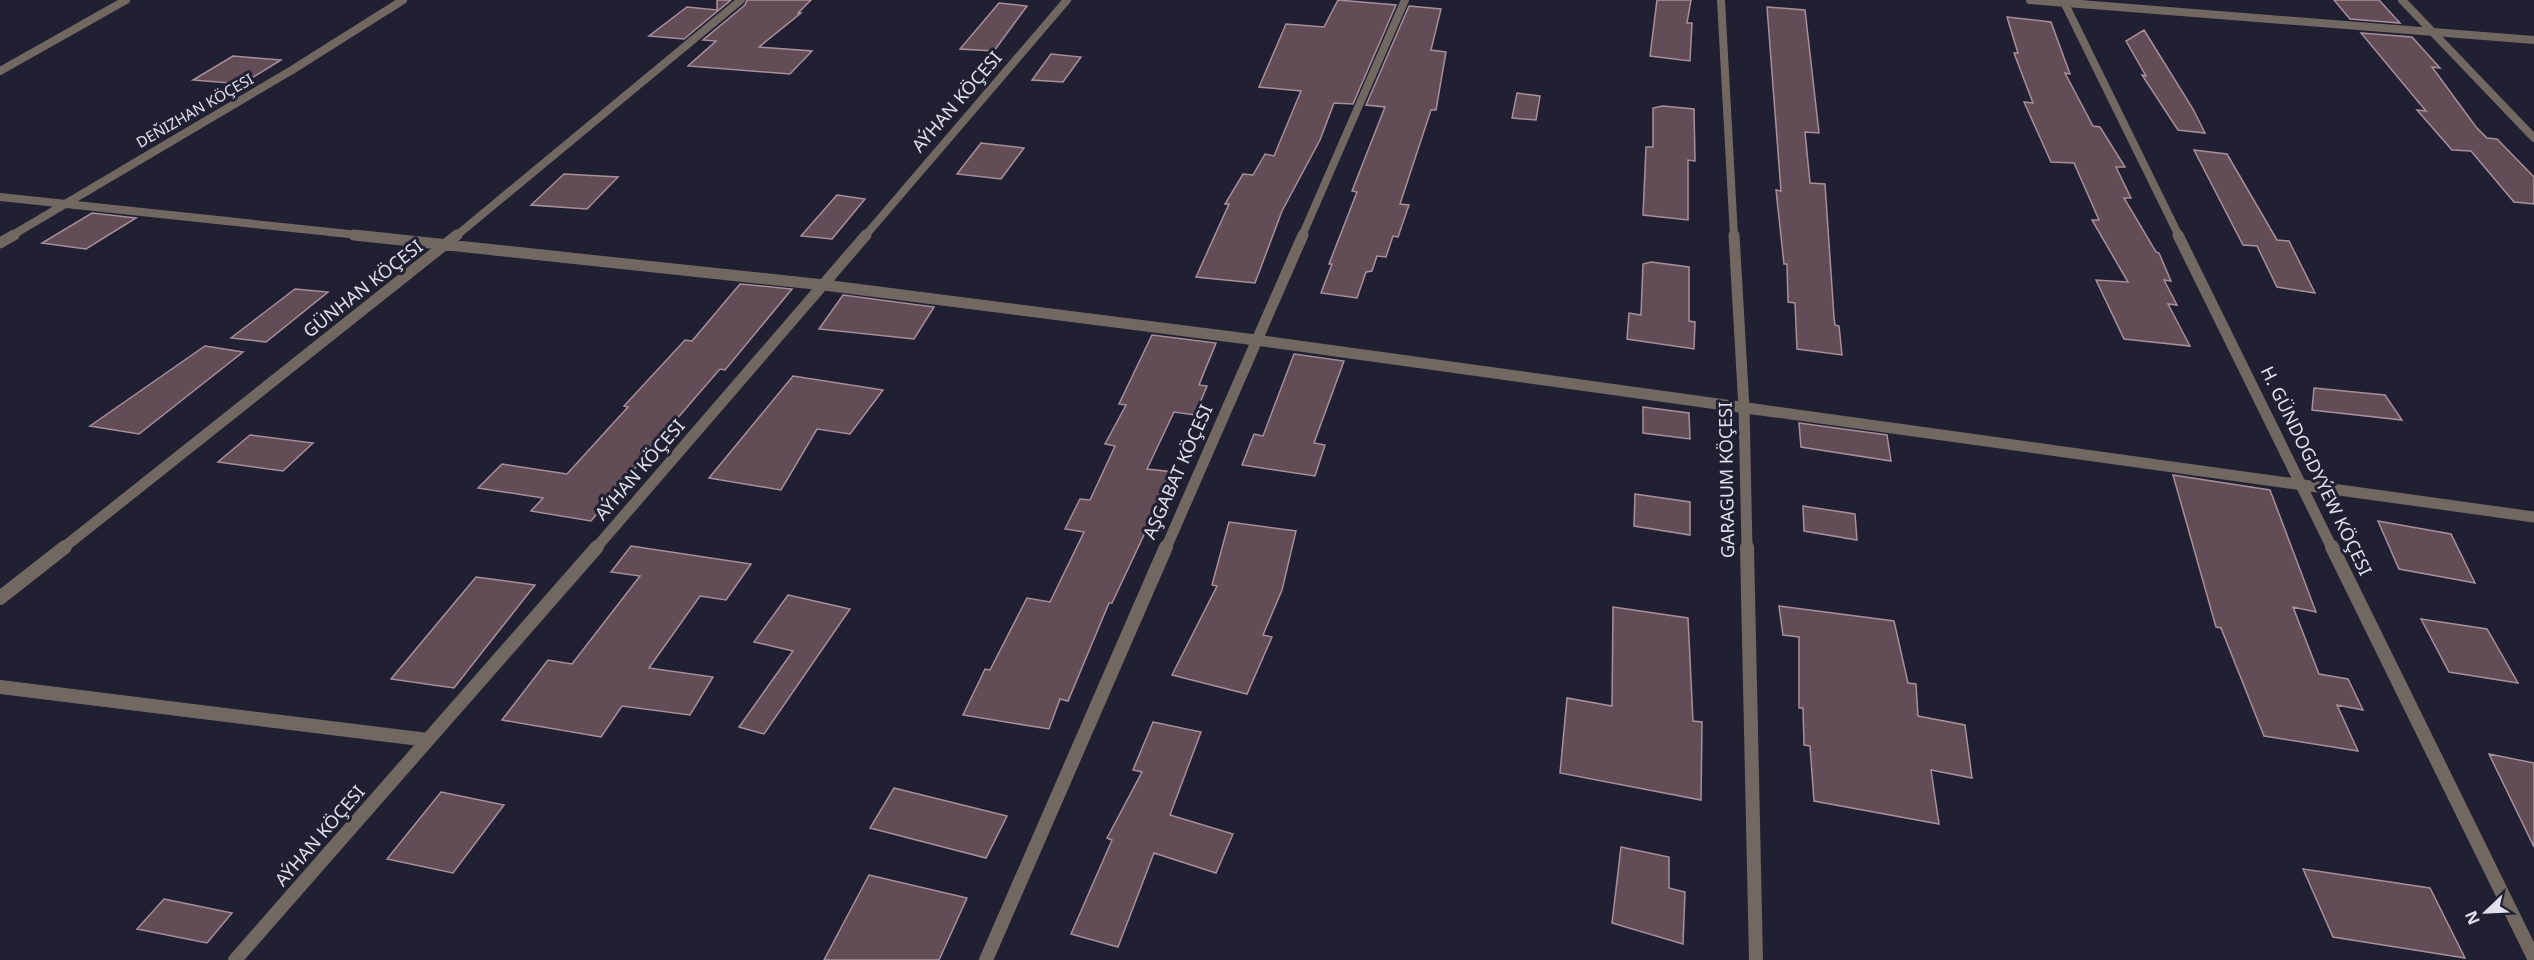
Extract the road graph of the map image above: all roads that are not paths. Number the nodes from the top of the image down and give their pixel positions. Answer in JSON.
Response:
{"nodes":[{"id":1,"x":126,"y":0,"type":"edge"},
{"id":2,"x":403,"y":0,"type":"edge"},
{"id":3,"x":741,"y":0,"type":"edge"},
{"id":4,"x":1067,"y":0,"type":"edge"},
{"id":5,"x":1405,"y":0,"type":"edge"},
{"id":6,"x":1721,"y":0,"type":"edge"},
{"id":7,"x":2030,"y":0,"type":"edge"},
{"id":8,"x":2402,"y":0,"type":"edge"},
{"id":9,"x":2064,"y":1,"type":"edge"},
{"id":10,"x":2433,"y":32,"type":"junction"},
{"id":11,"x":2534,"y":40,"type":"edge"},
{"id":12,"x":0,"y":71,"type":"edge"},
{"id":13,"x":2534,"y":138,"type":"edge"},
{"id":14,"x":0,"y":197,"type":"edge"},
{"id":15,"x":62,"y":205,"type":"junction"},
{"id":16,"x":0,"y":243,"type":"edge"},
{"id":17,"x":445,"y":245,"type":"junction"},
{"id":18,"x":824,"y":285,"type":"junction"},
{"id":19,"x":1256,"y":340,"type":"junction"},
{"id":20,"x":1743,"y":408,"type":"junction"},
{"id":21,"x":2303,"y":485,"type":"junction"},
{"id":22,"x":2534,"y":516,"type":"edge"},
{"id":23,"x":0,"y":598,"type":"edge"},
{"id":24,"x":0,"y":687,"type":"edge"},
{"id":25,"x":428,"y":740,"type":"junction"},
{"id":26,"x":2534,"y":958,"type":"edge"},
{"id":27,"x":235,"y":960,"type":"edge"},
{"id":28,"x":986,"y":960,"type":"edge"},
{"id":29,"x":1756,"y":960,"type":"edge"}],
"edges":[{"from":1,"to":12,"type":"street"},
{"from":2,"to":15,"type":"street","name":"DEŇIZHAN KÖÇESI"},
{"from":3,"to":17,"type":"street","name":"GÜNHAN KÖÇESI"},
{"from":4,"to":18,"type":"street","name":"AÝHAN KÖÇESI"},
{"from":5,"to":19,"type":"street","name":"AŞGABAT KÖÇESI"},
{"from":6,"to":20,"type":"street","name":"GARAGUM KÖÇESI"},
{"from":7,"to":9,"type":"street"},
{"from":8,"to":10,"type":"street"},
{"from":9,"to":10,"type":"street"},
{"from":9,"to":21,"type":"street","name":"H. GÜNDOGDYÝEW KÖÇESI"},
{"from":10,"to":11,"type":"street"},
{"from":10,"to":13,"type":"street"},
{"from":14,"to":15,"type":"street"},
{"from":15,"to":16,"type":"street","name":"DEŇIZHAN KÖÇESI"},
{"from":15,"to":17,"type":"street"},
{"from":17,"to":18,"type":"street"},
{"from":17,"to":23,"type":"street","name":"GÜNHAN KÖÇESI"},
{"from":18,"to":19,"type":"street"},
{"from":18,"to":25,"type":"street","name":"AÝHAN KÖÇESI"},
{"from":19,"to":20,"type":"street"},
{"from":19,"to":28,"type":"street","name":"AŞGABAT KÖÇESI"},
{"from":20,"to":21,"type":"street"},
{"from":20,"to":29,"type":"street","name":"GARAGUM KÖÇESI"},
{"from":21,"to":22,"type":"street"},
{"from":21,"to":26,"type":"street","name":"H. GÜNDOGDYÝEW KÖÇESI"},
{"from":24,"to":25,"type":"street"},
{"from":25,"to":27,"type":"street","name":"AÝHAN KÖÇESI"}]}
